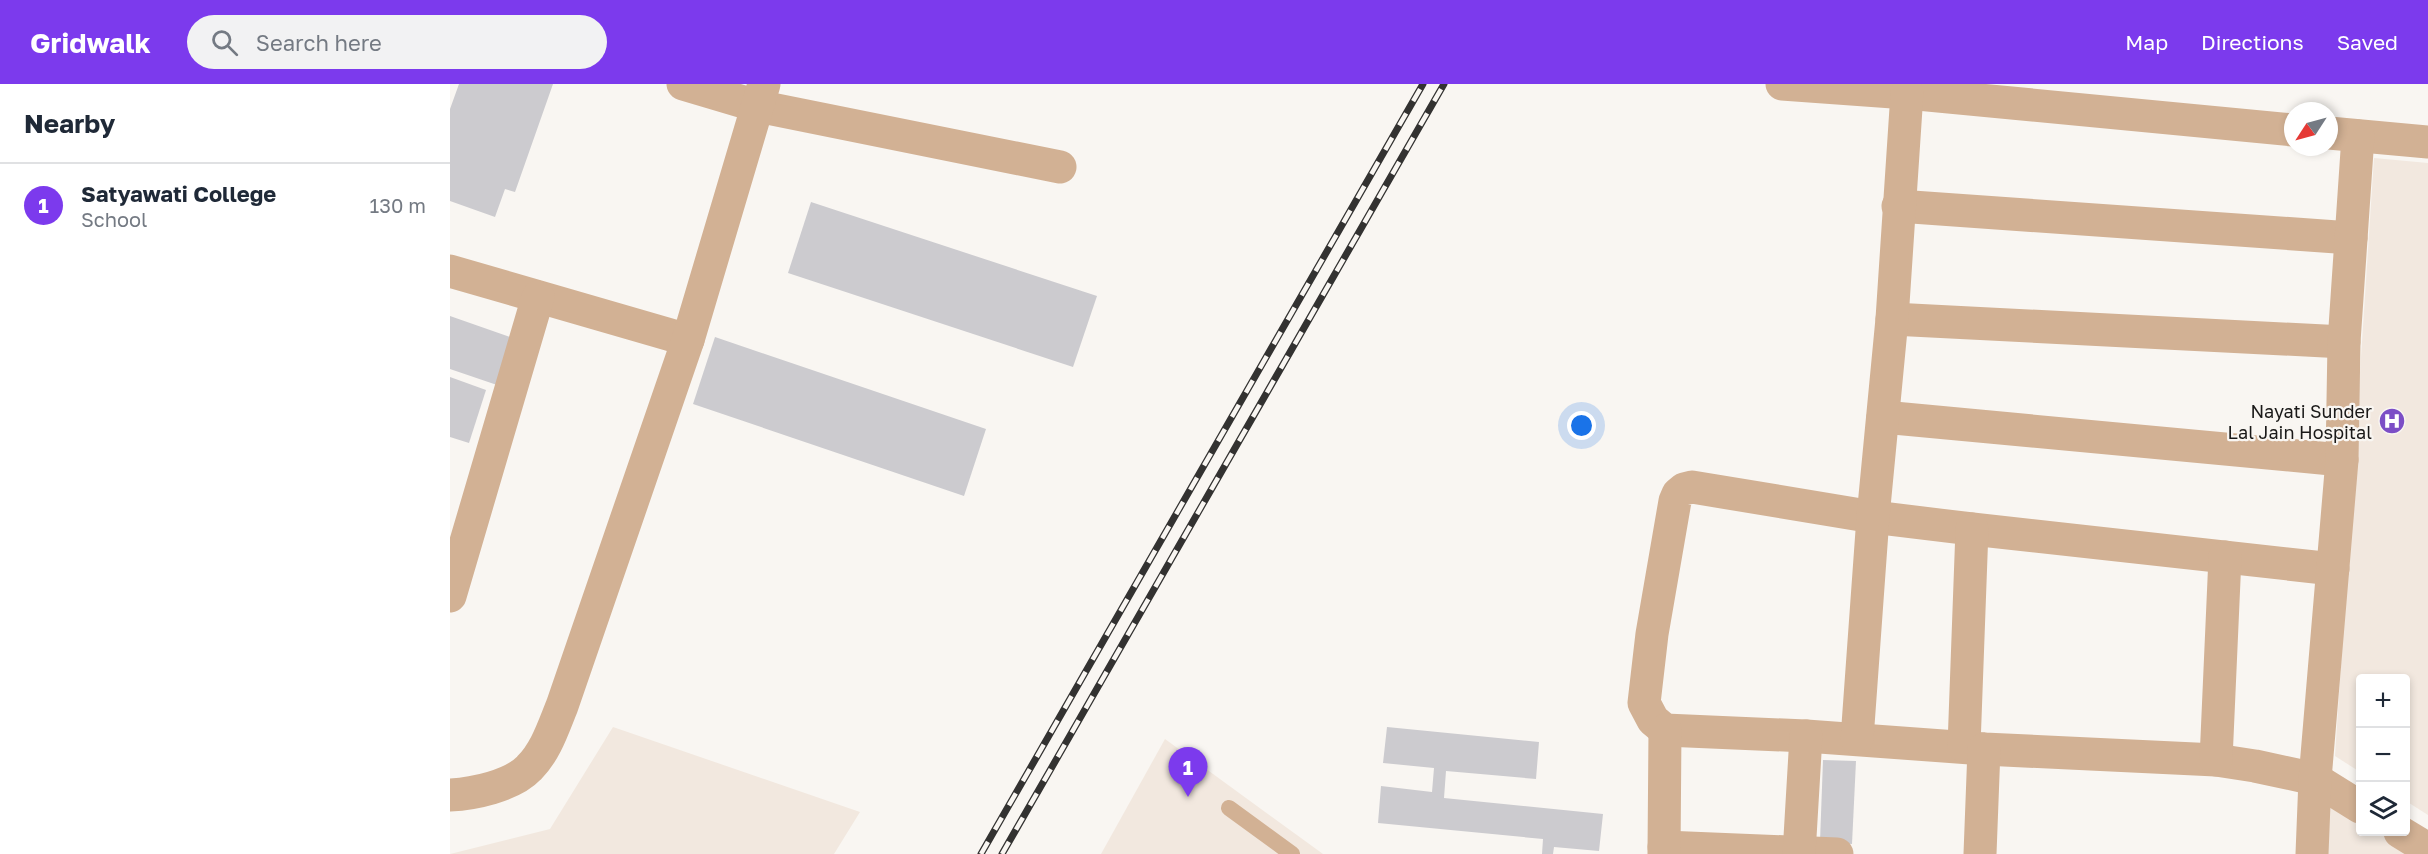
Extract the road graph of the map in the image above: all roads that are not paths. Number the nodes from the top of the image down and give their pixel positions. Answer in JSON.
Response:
{"nodes":[{"id":1,"x":683,"y":84,"type":"edge"},
{"id":2,"x":1782,"y":84,"type":"edge"},
{"id":3,"x":1907,"y":93,"type":"junction"},
{"id":4,"x":761,"y":95,"type":"edge"},
{"id":5,"x":2080,"y":97,"type":"edge"},
{"id":6,"x":2284,"y":129,"type":"edge"},
{"id":7,"x":2344,"y":134,"type":"edge"},
{"id":8,"x":2428,"y":142,"type":"edge"},
{"id":9,"x":1060,"y":167,"type":"dead end"},
{"id":10,"x":1898,"y":206,"type":"junction"},
{"id":11,"x":2351,"y":238,"type":"junction"},
{"id":12,"x":450,"y":271,"type":"edge"},
{"id":13,"x":537,"y":297,"type":"junction"},
{"id":14,"x":1893,"y":319,"type":"junction"},
{"id":15,"x":688,"y":340,"type":"junction"},
{"id":16,"x":2344,"y":342,"type":"junction"},
{"id":17,"x":1883,"y":417,"type":"junction"},
{"id":18,"x":2342,"y":460,"type":"junction"},
{"id":19,"x":1873,"y":517,"type":"junction"},
{"id":20,"x":1972,"y":530,"type":"junction"},
{"id":21,"x":2225,"y":557,"type":"junction"},
{"id":22,"x":2333,"y":569,"type":"junction"},
{"id":23,"x":450,"y":596,"type":"edge"},
{"id":24,"x":1665,"y":730,"type":"junction"},
{"id":25,"x":1806,"y":736,"type":"junction"},
{"id":26,"x":1857,"y":739,"type":"junction"},
{"id":27,"x":1974,"y":748,"type":"junction"},
{"id":28,"x":2216,"y":760,"type":"junction"},
{"id":29,"x":2315,"y":779,"type":"junction"},
{"id":30,"x":450,"y":795,"type":"edge"},
{"id":31,"x":2356,"y":804,"type":"edge"},
{"id":32,"x":1229,"y":808,"type":"dead end"},
{"id":33,"x":2408,"y":836,"type":"edge"},
{"id":34,"x":2428,"y":849,"type":"edge"},
{"id":35,"x":1664,"y":850,"type":"edge"},
{"id":36,"x":1799,"y":853,"type":"edge"},
{"id":37,"x":1292,"y":854,"type":"edge"},
{"id":38,"x":1838,"y":854,"type":"edge"},
{"id":39,"x":1980,"y":854,"type":"edge"},
{"id":40,"x":2312,"y":854,"type":"edge"}],
"edges":[{"from":1,"to":4,"type":"street"},
{"from":2,"to":3,"type":"street"},
{"from":3,"to":5,"type":"street"},
{"from":3,"to":10,"type":"street"},
{"from":4,"to":9,"type":"street"},
{"from":4,"to":15,"type":"street"},
{"from":5,"to":6,"type":"street"},
{"from":7,"to":8,"type":"street"},
{"from":7,"to":11,"type":"street"},
{"from":10,"to":11,"type":"street"},
{"from":10,"to":14,"type":"street"},
{"from":11,"to":16,"type":"street"},
{"from":12,"to":13,"type":"street"},
{"from":13,"to":15,"type":"street"},
{"from":13,"to":23,"type":"street"},
{"from":14,"to":16,"type":"street"},
{"from":14,"to":17,"type":"street"},
{"from":15,"to":30,"type":"street"},
{"from":16,"to":18,"type":"street"},
{"from":17,"to":18,"type":"street"},
{"from":17,"to":19,"type":"street"},
{"from":18,"to":22,"type":"street"},
{"from":19,"to":20,"type":"street"},
{"from":19,"to":24,"type":"street"},
{"from":19,"to":26,"type":"street"},
{"from":20,"to":21,"type":"street"},
{"from":20,"to":27,"type":"street"},
{"from":21,"to":22,"type":"street"},
{"from":21,"to":28,"type":"street"},
{"from":22,"to":29,"type":"street"},
{"from":24,"to":25,"type":"street"},
{"from":24,"to":35,"type":"street"},
{"from":25,"to":26,"type":"street"},
{"from":25,"to":36,"type":"street"},
{"from":26,"to":27,"type":"street"},
{"from":27,"to":28,"type":"street"},
{"from":27,"to":39,"type":"street"},
{"from":28,"to":29,"type":"street"},
{"from":29,"to":31,"type":"street"},
{"from":29,"to":40,"type":"street"},
{"from":32,"to":37,"type":"lane"},
{"from":33,"to":34,"type":"street"},
{"from":35,"to":36,"type":"street"},
{"from":36,"to":38,"type":"street"}]}
